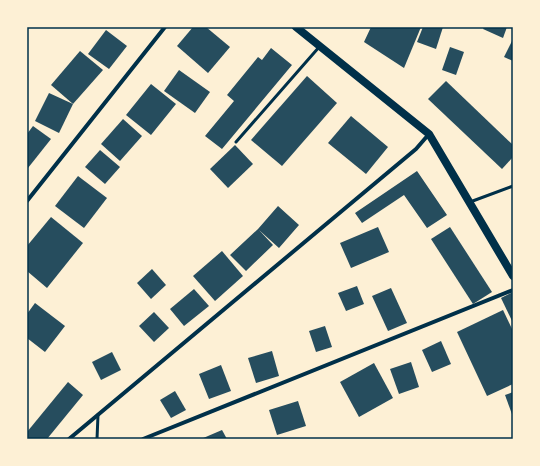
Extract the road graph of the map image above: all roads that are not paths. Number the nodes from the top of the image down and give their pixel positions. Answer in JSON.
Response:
{"nodes":[{"id":1,"x":165,"y":27,"type":"edge"},
{"id":2,"x":296,"y":27,"type":"edge"},
{"id":3,"x":320,"y":46,"type":"junction"},
{"id":4,"x":429,"y":134,"type":"junction"},
{"id":5,"x":236,"y":142,"type":"dead end"},
{"id":6,"x":513,"y":186,"type":"edge"},
{"id":7,"x":27,"y":201,"type":"edge"},
{"id":8,"x":469,"y":202,"type":"junction"},
{"id":9,"x":513,"y":276,"type":"edge"},
{"id":10,"x":513,"y":290,"type":"edge"},
{"id":11,"x":98,"y":414,"type":"junction"},
{"id":12,"x":69,"y":439,"type":"edge"},
{"id":13,"x":97,"y":439,"type":"edge"},
{"id":14,"x":143,"y":439,"type":"edge"}],
"edges":[{"from":1,"to":7,"type":"street"},
{"from":2,"to":3,"type":"main road"},
{"from":3,"to":4,"type":"main road"},
{"from":3,"to":5,"type":"lane"},
{"from":4,"to":8,"type":"main road"},
{"from":4,"to":11,"type":"street"},
{"from":6,"to":8,"type":"lane"},
{"from":8,"to":9,"type":"main road"},
{"from":10,"to":14,"type":"street"},
{"from":11,"to":12,"type":"street"},
{"from":11,"to":13,"type":"lane"}]}
